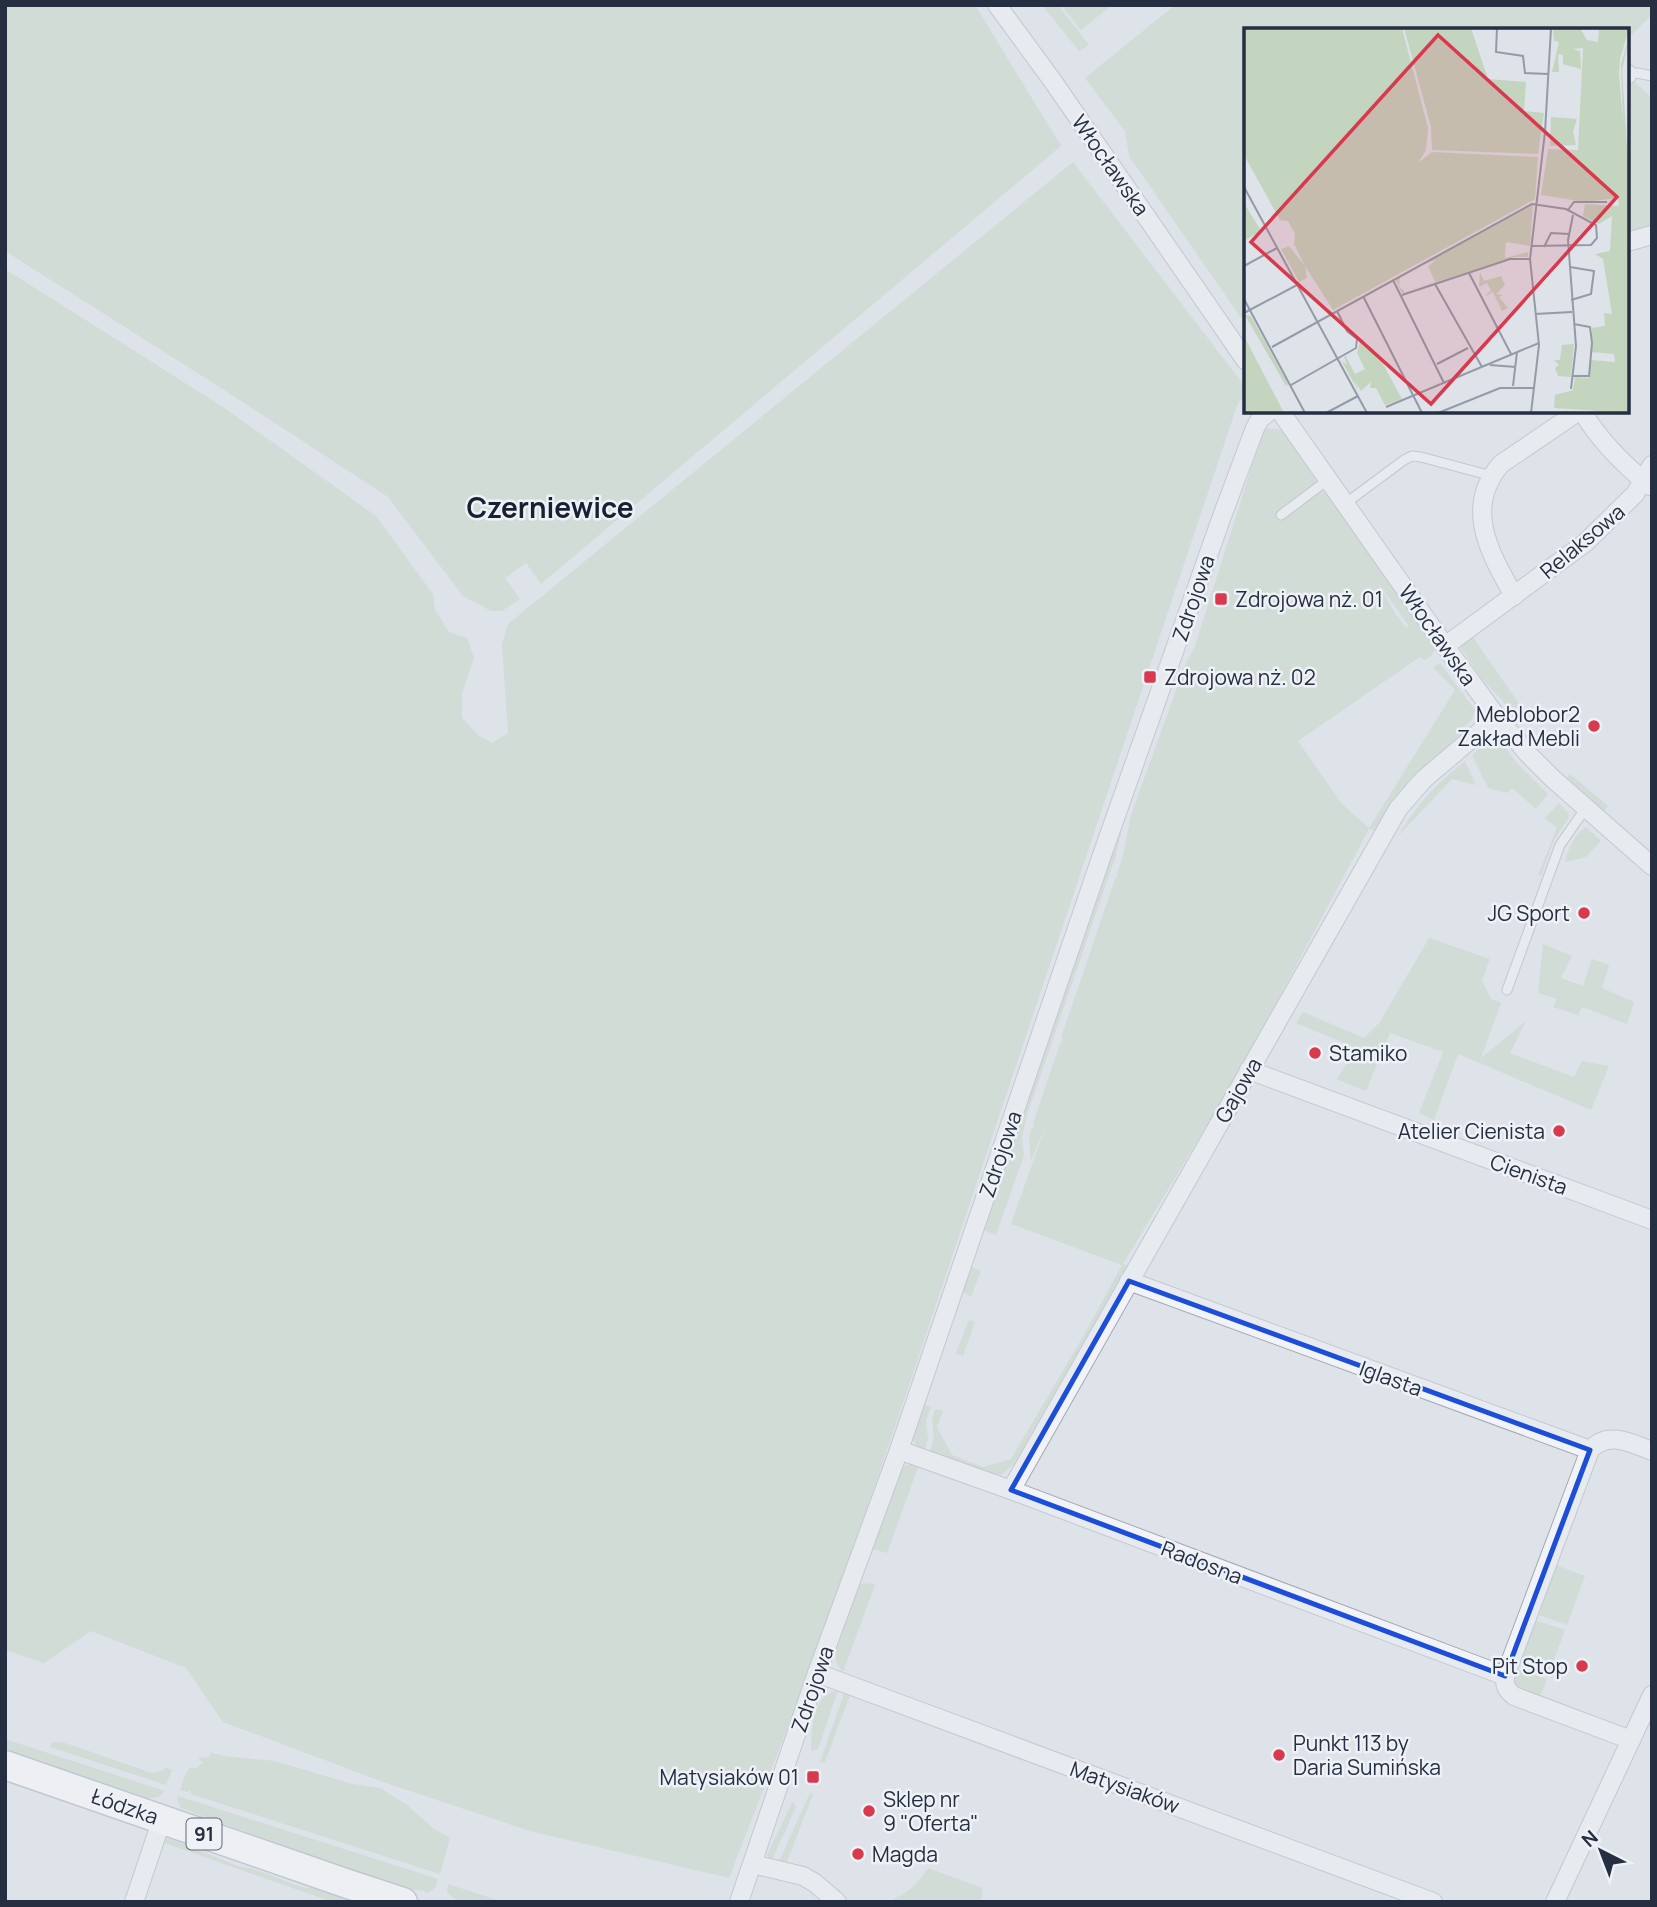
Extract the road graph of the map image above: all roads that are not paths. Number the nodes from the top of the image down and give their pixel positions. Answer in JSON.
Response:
{"nodes":[{"id":1,"x":997,"y":5,"type":"edge"},
{"id":2,"x":1629,"y":75,"type":"edge"},
{"id":3,"x":1652,"y":76,"type":"edge"},
{"id":4,"x":1652,"y":235,"type":"edge"},
{"id":5,"x":1629,"y":241,"type":"edge"},
{"id":6,"x":1244,"y":358,"type":"edge"},
{"id":7,"x":1268,"y":413,"type":"edge"},
{"id":8,"x":1281,"y":413,"type":"edge"},
{"id":9,"x":1578,"y":413,"type":"edge"},
{"id":10,"x":1582,"y":413,"type":"edge"},
{"id":11,"x":1492,"y":476,"type":"junction"},
{"id":12,"x":1649,"y":478,"type":"edge"},
{"id":13,"x":1329,"y":479,"type":"junction"},
{"id":14,"x":1346,"y":503,"type":"junction"},
{"id":15,"x":1281,"y":515,"type":"dead end"},
{"id":16,"x":1514,"y":596,"type":"junction"},
{"id":17,"x":1445,"y":646,"type":"junction"},
{"id":18,"x":1497,"y":717,"type":"junction"},
{"id":19,"x":1585,"y":809,"type":"junction"},
{"id":20,"x":1652,"y":866,"type":"edge"},
{"id":21,"x":1507,"y":990,"type":"dead end"},
{"id":22,"x":1249,"y":1070,"type":"junction"},
{"id":23,"x":1652,"y":1220,"type":"edge"},
{"id":24,"x":1129,"y":1281,"type":"junction"},
{"id":25,"x":899,"y":1450,"type":"junction"},
{"id":26,"x":1590,"y":1450,"type":"junction"},
{"id":27,"x":1652,"y":1451,"type":"edge"},
{"id":28,"x":1011,"y":1490,"type":"junction"},
{"id":29,"x":817,"y":1673,"type":"junction"},
{"id":30,"x":1505,"y":1676,"type":"junction"},
{"id":31,"x":1652,"y":1695,"type":"edge"},
{"id":32,"x":1631,"y":1740,"type":"junction"},
{"id":33,"x":5,"y":1765,"type":"edge"},
{"id":34,"x":162,"y":1819,"type":"junction"},
{"id":35,"x":753,"y":1864,"type":"junction"},
{"id":36,"x":134,"y":1902,"type":"edge"},
{"id":37,"x":403,"y":1902,"type":"edge"},
{"id":38,"x":739,"y":1902,"type":"edge"},
{"id":39,"x":837,"y":1902,"type":"edge"},
{"id":40,"x":1433,"y":1902,"type":"edge"},
{"id":41,"x":1555,"y":1902,"type":"edge"}],
"edges":[{"from":1,"to":6,"type":"street","name":"Włocławska"},
{"from":2,"to":3,"type":"lane"},
{"from":4,"to":5,"type":"street"},
{"from":7,"to":25,"type":"street","name":"Zdrojowa"},
{"from":8,"to":13,"type":"street","name":"Włocławska"},
{"from":9,"to":11,"type":"street","name":"Relaksowa"},
{"from":10,"to":12,"type":"street","name":"Relaksowa"},
{"from":11,"to":14,"type":"lane"},
{"from":11,"to":16,"type":"street","name":"Relaksowa"},
{"from":12,"to":16,"type":"street","name":"Relaksowa"},
{"from":13,"to":14,"type":"street","name":"Włocławska"},
{"from":13,"to":15,"type":"lane"},
{"from":14,"to":17,"type":"street","name":"Włocławska"},
{"from":16,"to":17,"type":"street","name":"Relaksowa"},
{"from":17,"to":18,"type":"street","name":"Włocławska"},
{"from":18,"to":19,"type":"street","name":"Włocławska"},
{"from":18,"to":22,"type":"street","name":"Gajowa"},
{"from":19,"to":20,"type":"street","name":"Włocławska"},
{"from":19,"to":21,"type":"lane"},
{"from":22,"to":23,"type":"street","name":"Cienista"},
{"from":22,"to":24,"type":"street","name":"Gajowa"},
{"from":24,"to":26,"type":"street","name":"Iglasta"},
{"from":24,"to":28,"type":"street","name":"Gajowa"},
{"from":25,"to":28,"type":"street","name":"Radosna"},
{"from":25,"to":29,"type":"street","name":"Zdrojowa"},
{"from":26,"to":27,"type":"street"},
{"from":26,"to":30,"type":"street"},
{"from":28,"to":30,"type":"street","name":"Radosna"},
{"from":29,"to":35,"type":"street","name":"Zdrojowa"},
{"from":29,"to":40,"type":"street","name":"Matysiaków"},
{"from":30,"to":32,"type":"street"},
{"from":31,"to":32,"type":"street"},
{"from":32,"to":41,"type":"street"},
{"from":33,"to":34,"type":"main road","name":"Łódzka","number":"91"},
{"from":34,"to":36,"type":"street"},
{"from":34,"to":37,"type":"main road","name":"Łódzka","number":"91"},
{"from":35,"to":38,"type":"street","name":"Zdrojowa"},
{"from":35,"to":39,"type":"street"}]}
